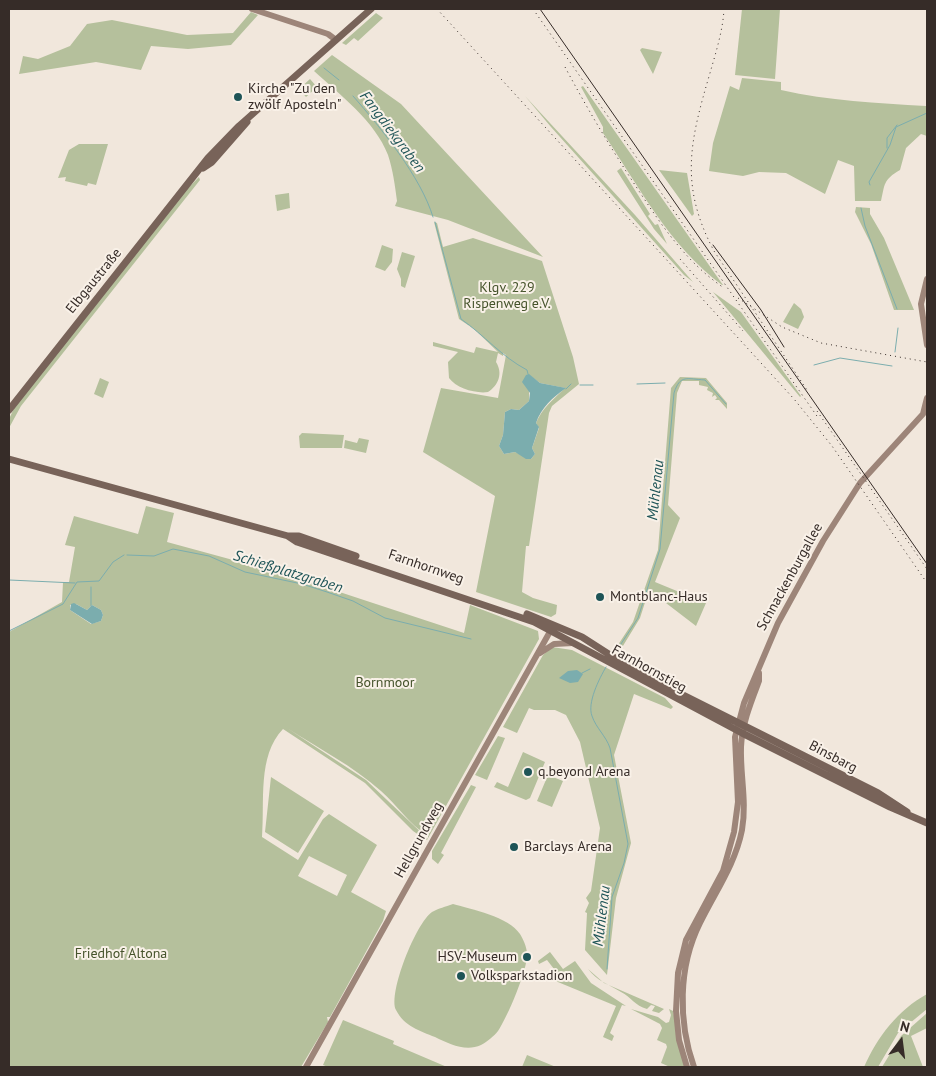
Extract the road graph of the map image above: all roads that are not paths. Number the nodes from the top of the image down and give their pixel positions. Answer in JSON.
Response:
{"nodes":[{"id":1,"x":252,"y":9,"type":"edge"},
{"id":2,"x":371,"y":9,"type":"edge"},
{"id":3,"x":336,"y":40,"type":"junction"},
{"id":4,"x":927,"y":279,"type":"edge"},
{"id":5,"x":927,"y":344,"type":"edge"},
{"id":6,"x":927,"y":398,"type":"edge"},
{"id":7,"x":9,"y":410,"type":"edge"},
{"id":8,"x":9,"y":461,"type":"edge"},
{"id":9,"x":553,"y":628,"type":"junction"},
{"id":10,"x":576,"y":644,"type":"junction"},
{"id":11,"x":538,"y":655,"type":"junction"},
{"id":12,"x":740,"y":727,"type":"junction"},
{"id":13,"x":756,"y":739,"type":"junction"},
{"id":14,"x":741,"y":748,"type":"junction"},
{"id":15,"x":915,"y":818,"type":"junction"},
{"id":16,"x":927,"y":824,"type":"edge"},
{"id":17,"x":306,"y":1067,"type":"edge"},
{"id":18,"x":687,"y":1067,"type":"edge"},
{"id":19,"x":694,"y":1067,"type":"edge"}],
"edges":[{"from":1,"to":3,"type":"street"},
{"from":2,"to":3,"type":"main road","name":"Elbgaustraße"},
{"from":3,"to":7,"type":"main road","name":"Elbgaustraße"},
{"from":4,"to":5,"type":"street"},
{"from":6,"to":12,"type":"street","name":"Schnackenburgallee"},
{"from":8,"to":9,"type":"main road","name":"Farnhornweg"},
{"from":9,"to":10,"type":"main road","name":"Farnhornstieg"},
{"from":9,"to":11,"type":"street","name":"Hellgrundweg"},
{"from":9,"to":12,"type":"main road","name":"Farnhornstieg"},
{"from":10,"to":11,"type":"street"},
{"from":10,"to":12,"type":"main road","name":"Farnhornstieg"},
{"from":11,"to":17,"type":"street","name":"Hellgrundweg"},
{"from":12,"to":13,"type":"main road","name":"Binsbarg"},
{"from":12,"to":14,"type":"street","name":"Schnackenburgallee"},
{"from":12,"to":15,"type":"main road","name":"Binsbarg"},
{"from":12,"to":18,"type":"street","name":"Schnackenburgallee"},
{"from":13,"to":14,"type":"street"},
{"from":13,"to":15,"type":"main road","name":"Binsbarg"},
{"from":14,"to":19,"type":"street","name":"Schnackenburgallee"},
{"from":15,"to":16,"type":"main road","name":"Binsbarg"}]}
